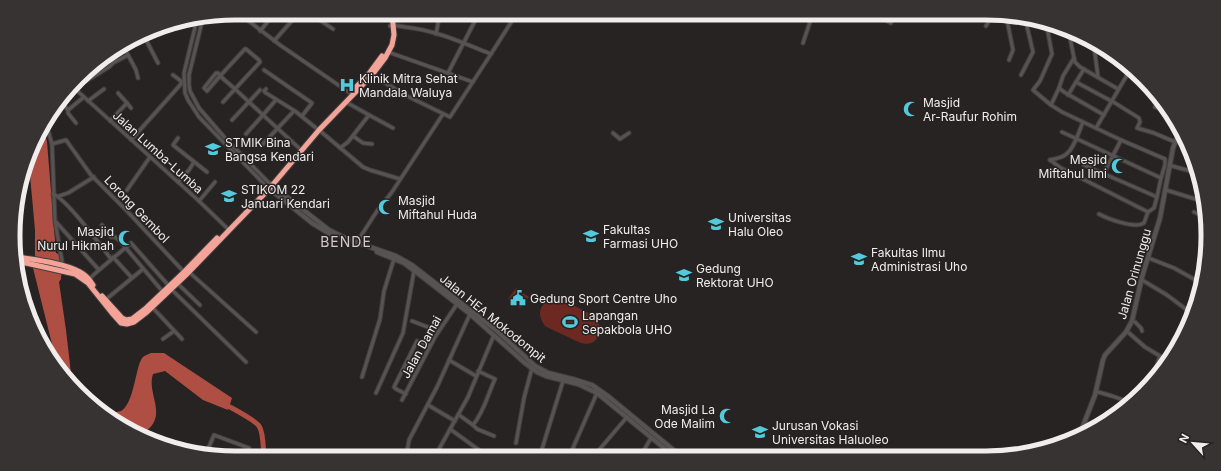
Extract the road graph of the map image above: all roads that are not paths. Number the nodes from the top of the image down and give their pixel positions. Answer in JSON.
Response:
{"nodes":[{"id":1,"x":247,"y":20,"type":"edge"},
{"id":2,"x":269,"y":20,"type":"edge"},
{"id":3,"x":293,"y":20,"type":"edge"},
{"id":4,"x":320,"y":20,"type":"edge"},
{"id":5,"x":390,"y":20,"type":"edge"},
{"id":6,"x":392,"y":20,"type":"edge"},
{"id":7,"x":439,"y":20,"type":"edge"},
{"id":8,"x":476,"y":20,"type":"edge"},
{"id":9,"x":512,"y":20,"type":"edge"},
{"id":10,"x":811,"y":20,"type":"edge"},
{"id":11,"x":884,"y":20,"type":"edge"},
{"id":12,"x":990,"y":20,"type":"edge"},
{"id":13,"x":1009,"y":21,"type":"edge"},
{"id":14,"x":202,"y":23,"type":"edge"},
{"id":15,"x":890,"y":23,"type":"dead end"},
{"id":16,"x":196,"y":24,"type":"edge"},
{"id":17,"x":1026,"y":24,"type":"edge"},
{"id":18,"x":392,"y":26,"type":"junction"},
{"id":19,"x":986,"y":26,"type":"dead end"},
{"id":20,"x":334,"y":29,"type":"dead end"},
{"id":21,"x":1047,"y":29,"type":"edge"},
{"id":22,"x":260,"y":31,"type":"junction"},
{"id":23,"x":436,"y":34,"type":"junction"},
{"id":24,"x":1070,"y":37,"type":"edge"},
{"id":25,"x":146,"y":39,"type":"edge"},
{"id":26,"x":274,"y":41,"type":"junction"},
{"id":27,"x":464,"y":43,"type":"junction"},
{"id":28,"x":803,"y":44,"type":"dead end"},
{"id":29,"x":125,"y":50,"type":"edge"},
{"id":30,"x":1094,"y":50,"type":"edge"},
{"id":31,"x":388,"y":52,"type":"junction"},
{"id":32,"x":490,"y":54,"type":"junction"},
{"id":33,"x":128,"y":55,"type":"junction"},
{"id":34,"x":1074,"y":58,"type":"junction"},
{"id":35,"x":1009,"y":60,"type":"dead end"},
{"id":36,"x":158,"y":63,"type":"dead end"},
{"id":37,"x":99,"y":68,"type":"edge"},
{"id":38,"x":1084,"y":69,"type":"junction"},
{"id":39,"x":264,"y":70,"type":"dead end"},
{"id":40,"x":101,"y":72,"type":"junction"},
{"id":41,"x":448,"y":73,"type":"junction"},
{"id":42,"x":1128,"y":73,"type":"edge"},
{"id":43,"x":173,"y":75,"type":"dead end"},
{"id":44,"x":372,"y":75,"type":"junction"},
{"id":45,"x":220,"y":76,"type":"junction"},
{"id":46,"x":1021,"y":76,"type":"dead end"},
{"id":47,"x":1098,"y":77,"type":"junction"},
{"id":48,"x":138,"y":78,"type":"dead end"},
{"id":49,"x":85,"y":81,"type":"edge"},
{"id":50,"x":473,"y":82,"type":"junction"},
{"id":51,"x":1076,"y":82,"type":"junction"},
{"id":52,"x":362,"y":83,"type":"junction"},
{"id":53,"x":1059,"y":88,"type":"junction"},
{"id":54,"x":104,"y":89,"type":"dead end"},
{"id":55,"x":234,"y":89,"type":"junction"},
{"id":56,"x":266,"y":89,"type":"dead end"},
{"id":57,"x":1118,"y":89,"type":"junction"},
{"id":58,"x":76,"y":90,"type":"edge"},
{"id":59,"x":260,"y":90,"type":"dead end"},
{"id":60,"x":118,"y":93,"type":"dead end"},
{"id":61,"x":350,"y":93,"type":"junction"},
{"id":62,"x":1068,"y":95,"type":"junction"},
{"id":63,"x":84,"y":97,"type":"junction"},
{"id":64,"x":88,"y":101,"type":"junction"},
{"id":65,"x":275,"y":101,"type":"dead end"},
{"id":66,"x":1111,"y":101,"type":"junction"},
{"id":67,"x":223,"y":102,"type":"dead end"},
{"id":68,"x":248,"y":102,"type":"junction"},
{"id":69,"x":346,"y":102,"type":"junction"},
{"id":70,"x":127,"y":103,"type":"junction"},
{"id":71,"x":64,"y":105,"type":"edge"},
{"id":72,"x":1051,"y":105,"type":"junction"},
{"id":73,"x":1155,"y":107,"type":"dead end"},
{"id":74,"x":131,"y":108,"type":"dead end"},
{"id":75,"x":1159,"y":109,"type":"edge"},
{"id":76,"x":68,"y":110,"type":"junction"},
{"id":77,"x":293,"y":112,"type":"dead end"},
{"id":78,"x":443,"y":114,"type":"junction"},
{"id":79,"x":1104,"y":114,"type":"junction"},
{"id":80,"x":263,"y":115,"type":"junction"},
{"id":81,"x":369,"y":115,"type":"junction"},
{"id":82,"x":302,"y":116,"type":"junction"},
{"id":83,"x":232,"y":120,"type":"dead end"},
{"id":84,"x":110,"y":121,"type":"junction"},
{"id":85,"x":1083,"y":122,"type":"junction"},
{"id":86,"x":76,"y":123,"type":"dead end"},
{"id":87,"x":278,"y":128,"type":"junction"},
{"id":88,"x":393,"y":128,"type":"dead end"},
{"id":89,"x":1096,"y":128,"type":"junction"},
{"id":90,"x":48,"y":130,"type":"edge"},
{"id":91,"x":316,"y":131,"type":"junction"},
{"id":92,"x":1062,"y":132,"type":"dead end"},
{"id":93,"x":613,"y":133,"type":"dead end"},
{"id":94,"x":629,"y":133,"type":"dead end"},
{"id":95,"x":246,"y":134,"type":"dead end"},
{"id":96,"x":353,"y":136,"type":"junction"},
{"id":97,"x":1177,"y":137,"type":"edge"},
{"id":98,"x":178,"y":138,"type":"dead end"},
{"id":99,"x":132,"y":140,"type":"junction"},
{"id":100,"x":1076,"y":140,"type":"junction"},
{"id":101,"x":1121,"y":140,"type":"junction"},
{"id":102,"x":1179,"y":140,"type":"edge"},
{"id":103,"x":1175,"y":142,"type":"junction"},
{"id":104,"x":52,"y":144,"type":"junction"},
{"id":105,"x":372,"y":144,"type":"dead end"},
{"id":106,"x":262,"y":145,"type":"dead end"},
{"id":107,"x":299,"y":148,"type":"junction"},
{"id":108,"x":340,"y":148,"type":"junction"},
{"id":109,"x":150,"y":156,"type":"junction"},
{"id":110,"x":1112,"y":156,"type":"junction"},
{"id":111,"x":194,"y":162,"type":"junction"},
{"id":112,"x":1170,"y":162,"type":"junction"},
{"id":113,"x":1084,"y":165,"type":"dead end"},
{"id":114,"x":1191,"y":171,"type":"edge"},
{"id":115,"x":207,"y":172,"type":"dead end"},
{"id":116,"x":1104,"y":173,"type":"junction"},
{"id":117,"x":94,"y":178,"type":"junction"},
{"id":118,"x":1161,"y":178,"type":"junction"},
{"id":119,"x":400,"y":179,"type":"junction"},
{"id":120,"x":178,"y":182,"type":"junction"},
{"id":121,"x":215,"y":182,"type":"dead end"},
{"id":122,"x":269,"y":186,"type":"junction"},
{"id":123,"x":127,"y":190,"type":"dead end"},
{"id":124,"x":1167,"y":190,"type":"junction"},
{"id":125,"x":54,"y":194,"type":"junction"},
{"id":126,"x":58,"y":196,"type":"junction"},
{"id":127,"x":1156,"y":197,"type":"junction"},
{"id":128,"x":1198,"y":200,"type":"edge"},
{"id":129,"x":199,"y":201,"type":"junction"},
{"id":130,"x":1148,"y":212,"type":"junction"},
{"id":131,"x":1194,"y":212,"type":"dead end"},
{"id":132,"x":1099,"y":214,"type":"dead end"},
{"id":133,"x":1200,"y":215,"type":"edge"},
{"id":134,"x":55,"y":221,"type":"junction"},
{"id":135,"x":102,"y":225,"type":"dead end"},
{"id":136,"x":319,"y":225,"type":"junction"},
{"id":137,"x":227,"y":229,"type":"junction"},
{"id":138,"x":1157,"y":231,"type":"junction"},
{"id":139,"x":357,"y":242,"type":"junction"},
{"id":140,"x":126,"y":247,"type":"junction"},
{"id":141,"x":21,"y":258,"type":"edge"},
{"id":142,"x":112,"y":258,"type":"junction"},
{"id":143,"x":394,"y":259,"type":"junction"},
{"id":144,"x":1151,"y":259,"type":"junction"},
{"id":145,"x":22,"y":261,"type":"edge"},
{"id":146,"x":32,"y":262,"type":"junction"},
{"id":147,"x":64,"y":266,"type":"junction"},
{"id":148,"x":143,"y":269,"type":"junction"},
{"id":149,"x":99,"y":270,"type":"junction"},
{"id":150,"x":414,"y":270,"type":"junction"},
{"id":151,"x":186,"y":273,"type":"junction"},
{"id":152,"x":132,"y":278,"type":"junction"},
{"id":153,"x":89,"y":279,"type":"junction"},
{"id":154,"x":428,"y":279,"type":"junction"},
{"id":155,"x":1143,"y":280,"type":"junction"},
{"id":156,"x":1196,"y":280,"type":"edge"},
{"id":157,"x":177,"y":283,"type":"junction"},
{"id":158,"x":170,"y":288,"type":"junction"},
{"id":159,"x":163,"y":292,"type":"junction"},
{"id":160,"x":104,"y":301,"type":"junction"},
{"id":161,"x":457,"y":304,"type":"junction"},
{"id":162,"x":200,"y":305,"type":"dead end"},
{"id":163,"x":152,"y":307,"type":"junction"},
{"id":164,"x":1188,"y":311,"type":"edge"},
{"id":165,"x":470,"y":314,"type":"junction"},
{"id":166,"x":412,"y":321,"type":"dead end"},
{"id":167,"x":1135,"y":322,"type":"junction"},
{"id":168,"x":174,"y":331,"type":"junction"},
{"id":169,"x":438,"y":331,"type":"junction"},
{"id":170,"x":1142,"y":331,"type":"dead end"},
{"id":171,"x":256,"y":332,"type":"dead end"},
{"id":172,"x":495,"y":333,"type":"junction"},
{"id":173,"x":1129,"y":333,"type":"junction"},
{"id":174,"x":163,"y":339,"type":"dead end"},
{"id":175,"x":182,"y":339,"type":"dead end"},
{"id":176,"x":430,"y":346,"type":"junction"},
{"id":177,"x":449,"y":360,"type":"junction"},
{"id":178,"x":246,"y":362,"type":"dead end"},
{"id":179,"x":1157,"y":365,"type":"edge"},
{"id":180,"x":532,"y":368,"type":"junction"},
{"id":181,"x":478,"y":371,"type":"junction"},
{"id":182,"x":476,"y":376,"type":"junction"},
{"id":183,"x":362,"y":377,"type":"dead end"},
{"id":184,"x":564,"y":379,"type":"junction"},
{"id":185,"x":1098,"y":392,"type":"junction"},
{"id":186,"x":376,"y":393,"type":"dead end"},
{"id":187,"x":597,"y":393,"type":"junction"},
{"id":188,"x":406,"y":394,"type":"junction"},
{"id":189,"x":402,"y":400,"type":"dead end"},
{"id":190,"x":1124,"y":401,"type":"edge"},
{"id":191,"x":428,"y":405,"type":"junction"},
{"id":192,"x":622,"y":410,"type":"junction"},
{"id":193,"x":458,"y":415,"type":"junction"},
{"id":194,"x":627,"y":417,"type":"junction"},
{"id":195,"x":455,"y":421,"type":"junction"},
{"id":196,"x":473,"y":425,"type":"junction"},
{"id":197,"x":1084,"y":427,"type":"edge"},
{"id":198,"x":450,"y":429,"type":"junction"},
{"id":199,"x":1082,"y":429,"type":"edge"},
{"id":200,"x":494,"y":436,"type":"dead end"},
{"id":201,"x":651,"y":438,"type":"junction"},
{"id":202,"x":516,"y":443,"type":"dead end"},
{"id":203,"x":249,"y":448,"type":"dead end"},
{"id":204,"x":208,"y":449,"type":"edge"},
{"id":205,"x":542,"y":449,"type":"dead end"},
{"id":206,"x":479,"y":450,"type":"dead end"},
{"id":207,"x":669,"y":450,"type":"joint"},
{"id":208,"x":407,"y":451,"type":"edge"},
{"id":209,"x":438,"y":451,"type":"edge"},
{"id":210,"x":572,"y":451,"type":"edge"},
{"id":211,"x":598,"y":451,"type":"edge"},
{"id":212,"x":643,"y":451,"type":"edge"}],
"edges":[{"from":1,"to":22,"type":"street"},
{"from":2,"to":22,"type":"street"},
{"from":3,"to":26,"type":"street"},
{"from":4,"to":20,"type":"street"},
{"from":5,"to":18,"type":"highway"},
{"from":6,"to":18,"type":"highway"},
{"from":7,"to":23,"type":"street"},
{"from":8,"to":27,"type":"street"},
{"from":9,"to":32,"type":"street"},
{"from":10,"to":28,"type":"street"},
{"from":11,"to":15,"type":"street"},
{"from":12,"to":19,"type":"street"},
{"from":13,"to":35,"type":"street"},
{"from":14,"to":122,"type":"street"},
{"from":16,"to":122,"type":"street"},
{"from":17,"to":46,"type":"street"},
{"from":18,"to":23,"type":"street"},
{"from":18,"to":31,"type":"highway"},
{"from":18,"to":52,"type":"highway"},
{"from":21,"to":72,"type":"street"},
{"from":22,"to":26,"type":"street"},
{"from":23,"to":27,"type":"street"},
{"from":24,"to":34,"type":"street"},
{"from":25,"to":36,"type":"street"},
{"from":26,"to":61,"type":"street"},
{"from":27,"to":32,"type":"street"},
{"from":27,"to":41,"type":"street"},
{"from":29,"to":33,"type":"street"},
{"from":30,"to":47,"type":"street"},
{"from":31,"to":41,"type":"street"},
{"from":31,"to":44,"type":"highway"},
{"from":32,"to":50,"type":"street"},
{"from":33,"to":40,"type":"street"},
{"from":33,"to":48,"type":"street"},
{"from":34,"to":38,"type":"street"},
{"from":34,"to":53,"type":"street"},
{"from":37,"to":40,"type":"street"},
{"from":38,"to":47,"type":"street"},
{"from":38,"to":51,"type":"street"},
{"from":39,"to":82,"type":"street"},
{"from":40,"to":49,"type":"street"},
{"from":41,"to":50,"type":"street"},
{"from":42,"to":57,"type":"street"},
{"from":43,"to":99,"type":"street"},
{"from":44,"to":52,"type":"highway"},
{"from":44,"to":78,"type":"street"},
{"from":45,"to":45,"type":"street"},
{"from":45,"to":55,"type":"street"},
{"from":45,"to":55,"type":"street"},
{"from":47,"to":57,"type":"street"},
{"from":50,"to":78,"type":"street"},
{"from":51,"to":62,"type":"street"},
{"from":51,"to":66,"type":"street"},
{"from":52,"to":61,"type":"highway"},
{"from":52,"to":69,"type":"highway"},
{"from":53,"to":62,"type":"street"},
{"from":53,"to":72,"type":"street"},
{"from":54,"to":64,"type":"street"},
{"from":55,"to":67,"type":"street"},
{"from":55,"to":68,"type":"street"},
{"from":56,"to":82,"type":"street"},
{"from":57,"to":66,"type":"street"},
{"from":58,"to":63,"type":"street","name":"Jalan Lumba-Lumba"},
{"from":59,"to":68,"type":"street"},
{"from":60,"to":70,"type":"street"},
{"from":61,"to":91,"type":"highway"},
{"from":62,"to":79,"type":"street"},
{"from":63,"to":64,"type":"street","name":"Jalan Lumba-Lumba"},
{"from":63,"to":76,"type":"street"},
{"from":64,"to":84,"type":"street","name":"Jalan Lumba-Lumba"},
{"from":65,"to":80,"type":"street"},
{"from":66,"to":79,"type":"street"},
{"from":66,"to":103,"type":"street"},
{"from":68,"to":80,"type":"street"},
{"from":68,"to":83,"type":"street"},
{"from":69,"to":81,"type":"street"},
{"from":69,"to":91,"type":"highway"},
{"from":70,"to":74,"type":"street"},
{"from":70,"to":84,"type":"street"},
{"from":71,"to":76,"type":"street"},
{"from":72,"to":85,"type":"street"},
{"from":73,"to":75,"type":"street"},
{"from":76,"to":86,"type":"street"},
{"from":77,"to":87,"type":"street"},
{"from":78,"to":119,"type":"street"},
{"from":79,"to":89,"type":"street"},
{"from":80,"to":87,"type":"street"},
{"from":80,"to":95,"type":"street"},
{"from":81,"to":88,"type":"street"},
{"from":81,"to":96,"type":"street"},
{"from":82,"to":91,"type":"street"},
{"from":84,"to":99,"type":"street","name":"Jalan Lumba-Lumba"},
{"from":85,"to":89,"type":"street"},
{"from":85,"to":100,"type":"street"},
{"from":87,"to":106,"type":"street"},
{"from":87,"to":107,"type":"street"},
{"from":89,"to":101,"type":"street"},
{"from":90,"to":104,"type":"street"},
{"from":91,"to":107,"type":"highway"},
{"from":91,"to":108,"type":"street"},
{"from":91,"to":122,"type":"highway"},
{"from":92,"to":100,"type":"street"},
{"from":93,"to":94,"type":"street"},
{"from":96,"to":105,"type":"street"},
{"from":96,"to":108,"type":"street"},
{"from":97,"to":103,"type":"street","name":"Jalan Orinunggu"},
{"from":98,"to":111,"type":"street"},
{"from":99,"to":109,"type":"street","name":"Jalan Lumba-Lumba"},
{"from":100,"to":110,"type":"street"},
{"from":100,"to":130,"type":"street"},
{"from":101,"to":110,"type":"street"},
{"from":101,"to":112,"type":"street"},
{"from":102,"to":112,"type":"street","name":"Jalan Orinunggu"},
{"from":103,"to":112,"type":"street","name":"Jalan Orinunggu"},
{"from":104,"to":117,"type":"street","name":"Lorong Gembol"},
{"from":104,"to":125,"type":"street"},
{"from":107,"to":122,"type":"highway"},
{"from":108,"to":119,"type":"street"},
{"from":109,"to":120,"type":"street","name":"Jalan Lumba-Lumba"},
{"from":109,"to":123,"type":"street"},
{"from":110,"to":116,"type":"street"},
{"from":110,"to":118,"type":"street"},
{"from":111,"to":115,"type":"street"},
{"from":111,"to":120,"type":"street"},
{"from":112,"to":114,"type":"street"},
{"from":112,"to":118,"type":"street"},
{"from":112,"to":124,"type":"street","name":"Jalan Orinunggu"},
{"from":113,"to":116,"type":"street"},
{"from":116,"to":127,"type":"street"},
{"from":117,"to":126,"type":"street"},
{"from":117,"to":151,"type":"street","name":"Lorong Gembol"},
{"from":118,"to":127,"type":"street"},
{"from":119,"to":139,"type":"street"},
{"from":120,"to":129,"type":"street","name":"Jalan Lumba-Lumba"},
{"from":121,"to":129,"type":"street"},
{"from":122,"to":136,"type":"street","name":"Jalan HEA Mokodompit"},
{"from":122,"to":137,"type":"highway"},
{"from":124,"to":128,"type":"street"},
{"from":124,"to":138,"type":"street","name":"Jalan Orinunggu"},
{"from":125,"to":126,"type":"street"},
{"from":125,"to":134,"type":"street"},
{"from":126,"to":142,"type":"street"},
{"from":127,"to":130,"type":"street"},
{"from":129,"to":137,"type":"street","name":"Jalan Lumba-Lumba"},
{"from":130,"to":132,"type":"street"},
{"from":131,"to":133,"type":"street"},
{"from":134,"to":147,"type":"street"},
{"from":134,"to":149,"type":"street"},
{"from":135,"to":140,"type":"street"},
{"from":136,"to":139,"type":"street","name":"Jalan HEA Mokodompit"},
{"from":136,"to":143,"type":"street","name":"Jalan HEA Mokodompit"},
{"from":137,"to":151,"type":"highway"},
{"from":138,"to":144,"type":"street","name":"Jalan Orinunggu"},
{"from":138,"to":155,"type":"street","name":"Jalan Orinunggu"},
{"from":139,"to":154,"type":"street","name":"Jalan HEA Mokodompit"},
{"from":140,"to":142,"type":"street"},
{"from":140,"to":148,"type":"street"},
{"from":140,"to":158,"type":"street"},
{"from":141,"to":146,"type":"highway"},
{"from":142,"to":149,"type":"street"},
{"from":142,"to":152,"type":"street"},
{"from":143,"to":150,"type":"street","name":"Jalan HEA Mokodompit"},
{"from":143,"to":183,"type":"street"},
{"from":144,"to":155,"type":"street","name":"Jalan Orinunggu"},
{"from":144,"to":156,"type":"street"},
{"from":145,"to":146,"type":"highway"},
{"from":146,"to":147,"type":"highway"},
{"from":147,"to":153,"type":"highway"},
{"from":147,"to":160,"type":"highway"},
{"from":148,"to":152,"type":"street"},
{"from":148,"to":159,"type":"street"},
{"from":149,"to":153,"type":"street"},
{"from":150,"to":154,"type":"street","name":"Jalan HEA Mokodompit"},
{"from":150,"to":186,"type":"street"},
{"from":151,"to":157,"type":"highway"},
{"from":151,"to":158,"type":"highway"},
{"from":151,"to":171,"type":"street","name":"Lorong Gembol"},
{"from":152,"to":160,"type":"street"},
{"from":153,"to":160,"type":"highway"},
{"from":154,"to":161,"type":"street","name":"Jalan HEA Mokodompit"},
{"from":154,"to":172,"type":"street","name":"Jalan HEA Mokodompit"},
{"from":155,"to":164,"type":"street"},
{"from":155,"to":167,"type":"street","name":"Jalan Orinunggu"},
{"from":155,"to":199,"type":"street","name":"Jalan Orinunggu"},
{"from":157,"to":158,"type":"highway"},
{"from":157,"to":162,"type":"street"},
{"from":158,"to":159,"type":"highway"},
{"from":158,"to":163,"type":"highway"},
{"from":158,"to":178,"type":"street"},
{"from":159,"to":160,"type":"highway"},
{"from":160,"to":163,"type":"highway"},
{"from":161,"to":165,"type":"street","name":"Jalan HEA Mokodompit"},
{"from":161,"to":169,"type":"street","name":"Jalan Damai"},
{"from":163,"to":168,"type":"street"},
{"from":165,"to":172,"type":"street","name":"Jalan HEA Mokodompit"},
{"from":165,"to":177,"type":"street"},
{"from":166,"to":169,"type":"street"},
{"from":167,"to":170,"type":"street"},
{"from":167,"to":173,"type":"street","name":"Jalan Orinunggu"},
{"from":168,"to":174,"type":"street"},
{"from":168,"to":175,"type":"street"},
{"from":169,"to":176,"type":"street","name":"Jalan Damai"},
{"from":172,"to":180,"type":"street","name":"Jalan HEA Mokodompit"},
{"from":172,"to":181,"type":"street"},
{"from":172,"to":184,"type":"street","name":"Jalan HEA Mokodompit"},
{"from":173,"to":179,"type":"street"},
{"from":173,"to":185,"type":"street","name":"Jalan Orinunggu"},
{"from":176,"to":188,"type":"street","name":"Jalan Damai"},
{"from":176,"to":188,"type":"street"},
{"from":177,"to":182,"type":"street"},
{"from":177,"to":191,"type":"street"},
{"from":180,"to":184,"type":"street","name":"Jalan HEA Mokodompit"},
{"from":180,"to":202,"type":"street"},
{"from":181,"to":182,"type":"street"},
{"from":181,"to":196,"type":"street"},
{"from":182,"to":193,"type":"street"},
{"from":184,"to":187,"type":"street","name":"Jalan HEA Mokodompit"},
{"from":184,"to":192,"type":"street","name":"Jalan HEA Mokodompit"},
{"from":184,"to":205,"type":"street"},
{"from":185,"to":190,"type":"street"},
{"from":185,"to":197,"type":"street","name":"Jalan Orinunggu"},
{"from":187,"to":192,"type":"street","name":"Jalan HEA Mokodompit"},
{"from":187,"to":210,"type":"street"},
{"from":188,"to":189,"type":"street","name":"Jalan Damai"},
{"from":191,"to":195,"type":"street"},
{"from":191,"to":208,"type":"street"},
{"from":192,"to":194,"type":"street","name":"Jalan HEA Mokodompit"},
{"from":192,"to":207,"type":"street","name":"Jalan HEA Mokodompit"},
{"from":193,"to":195,"type":"street"},
{"from":193,"to":196,"type":"street"},
{"from":194,"to":201,"type":"street","name":"Jalan HEA Mokodompit"},
{"from":194,"to":211,"type":"street"},
{"from":195,"to":198,"type":"street"},
{"from":196,"to":200,"type":"street"},
{"from":198,"to":206,"type":"street"},
{"from":198,"to":209,"type":"street"},
{"from":201,"to":207,"type":"street","name":"Jalan HEA Mokodompit"},
{"from":201,"to":212,"type":"street"},
{"from":203,"to":204,"type":"street"}]}
